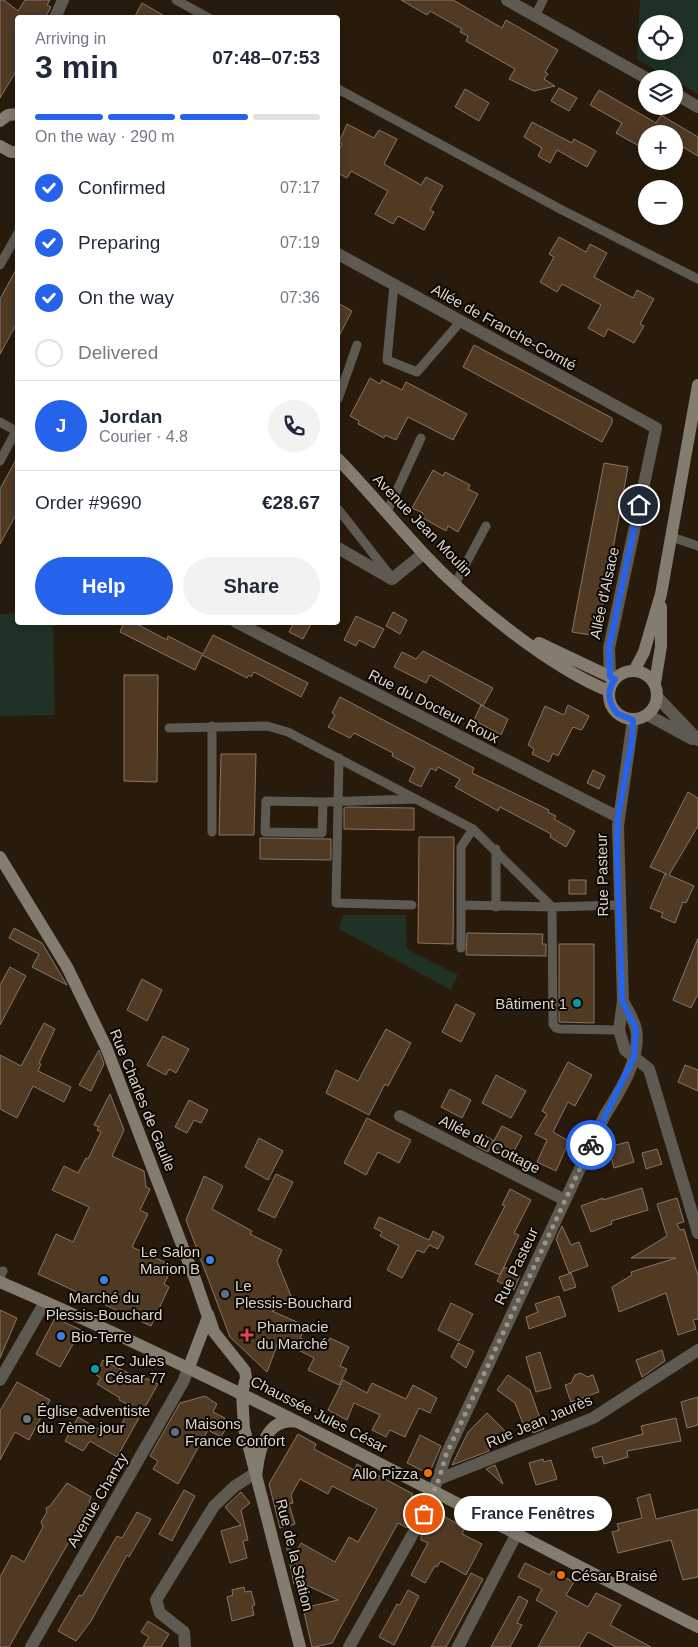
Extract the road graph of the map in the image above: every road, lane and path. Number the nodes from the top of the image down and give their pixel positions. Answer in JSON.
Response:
{"nodes":[{"id":1,"x":63,"y":0,"type":"edge"},
{"id":2,"x":176,"y":0,"type":"edge"},
{"id":3,"x":507,"y":0,"type":"edge"},
{"id":4,"x":543,"y":0,"type":"edge"},
{"id":5,"x":56,"y":15,"type":"edge"},
{"id":6,"x":204,"y":15,"type":"edge"},
{"id":7,"x":535,"y":16,"type":"junction"},
{"id":8,"x":638,"y":73,"type":"edge"},
{"id":9,"x":340,"y":90,"type":"edge"},
{"id":10,"x":683,"y":98,"type":"edge"},
{"id":11,"x":698,"y":106,"type":"edge"},
{"id":12,"x":15,"y":112,"type":"edge"},
{"id":13,"x":0,"y":121,"type":"edge"},
{"id":14,"x":1,"y":152,"type":"edge"},
{"id":15,"x":15,"y":152,"type":"edge"},
{"id":16,"x":15,"y":238,"type":"edge"},
{"id":17,"x":340,"y":255,"type":"edge"},
{"id":18,"x":0,"y":265,"type":"edge"},
{"id":19,"x":698,"y":280,"type":"edge"},
{"id":20,"x":394,"y":285,"type":"junction"},
{"id":21,"x":461,"y":321,"type":"junction"},
{"id":22,"x":357,"y":346,"type":"dead end"},
{"id":23,"x":698,"y":386,"type":"edge"},
{"id":24,"x":340,"y":393,"type":"edge"},
{"id":25,"x":0,"y":422,"type":"edge"},
{"id":26,"x":656,"y":428,"type":"joint"},
{"id":27,"x":15,"y":430,"type":"edge"},
{"id":28,"x":15,"y":433,"type":"edge"},
{"id":29,"x":421,"y":438,"type":"dead end"},
{"id":30,"x":0,"y":461,"type":"edge"},
{"id":31,"x":340,"y":461,"type":"edge"},
{"id":32,"x":340,"y":512,"type":"edge"},
{"id":33,"x":387,"y":512,"type":"junction"},
{"id":34,"x":486,"y":526,"type":"dead end"},
{"id":35,"x":672,"y":537,"type":"junction"},
{"id":36,"x":698,"y":546,"type":"edge"},
{"id":37,"x":340,"y":549,"type":"edge"},
{"id":38,"x":423,"y":554,"type":"junction"},
{"id":39,"x":392,"y":578,"type":"junction"},
{"id":40,"x":455,"y":584,"type":"junction"},
{"id":41,"x":661,"y":594,"type":"junction"},
{"id":42,"x":242,"y":625,"type":"edge"},
{"id":43,"x":634,"y":671,"type":"junction"},
{"id":44,"x":611,"y":682,"type":"junction"},
{"id":45,"x":654,"y":683,"type":"junction"},
{"id":46,"x":658,"y":698,"type":"junction"},
{"id":47,"x":648,"y":714,"type":"junction"},
{"id":48,"x":633,"y":720,"type":"junction"},
{"id":49,"x":212,"y":726,"type":"junction"},
{"id":50,"x":169,"y":728,"type":"dead end"},
{"id":51,"x":698,"y":741,"type":"edge"},
{"id":52,"x":338,"y":758,"type":"junction"},
{"id":53,"x":416,"y":799,"type":"junction"},
{"id":54,"x":323,"y":802,"type":"junction"},
{"id":55,"x":338,"y":802,"type":"junction"},
{"id":56,"x":618,"y":816,"type":"junction"},
{"id":57,"x":473,"y":829,"type":"junction"},
{"id":58,"x":212,"y":832,"type":"dead end"},
{"id":59,"x":496,"y":849,"type":"junction"},
{"id":60,"x":0,"y":857,"type":"edge"},
{"id":61,"x":412,"y":905,"type":"dead end"},
{"id":62,"x":461,"y":906,"type":"junction"},
{"id":63,"x":496,"y":906,"type":"junction"},
{"id":64,"x":619,"y":906,"type":"junction"},
{"id":65,"x":552,"y":907,"type":"junction"},
{"id":66,"x":461,"y":948,"type":"dead end"},
{"id":67,"x":622,"y":1001,"type":"junction"},
{"id":68,"x":636,"y":1029,"type":"junction"},
{"id":69,"x":619,"y":1030,"type":"junction"},
{"id":70,"x":634,"y":1057,"type":"junction"},
{"id":71,"x":400,"y":1116,"type":"dead end"},
{"id":72,"x":565,"y":1200,"type":"junction"},
{"id":73,"x":698,"y":1233,"type":"edge"},
{"id":74,"x":1,"y":1277,"type":"edge"},
{"id":75,"x":45,"y":1302,"type":"junction"},
{"id":76,"x":207,"y":1312,"type":"junction"},
{"id":77,"x":698,"y":1350,"type":"edge"},
{"id":78,"x":188,"y":1367,"type":"junction"},
{"id":79,"x":0,"y":1380,"type":"edge"},
{"id":80,"x":242,"y":1393,"type":"junction"},
{"id":81,"x":303,"y":1423,"type":"junction"},
{"id":82,"x":257,"y":1472,"type":"junction"},
{"id":83,"x":439,"y":1479,"type":"junction"},
{"id":84,"x":433,"y":1491,"type":"junction"},
{"id":85,"x":516,"y":1535,"type":"junction"},
{"id":86,"x":698,"y":1627,"type":"edge"},
{"id":87,"x":32,"y":1647,"type":"edge"},
{"id":88,"x":185,"y":1647,"type":"edge"},
{"id":89,"x":300,"y":1647,"type":"edge"},
{"id":90,"x":349,"y":1647,"type":"edge"},
{"id":91,"x":458,"y":1647,"type":"edge"}],
"edges":[{"from":1,"to":5,"type":"street"},
{"from":2,"to":6,"type":"lane"},
{"from":3,"to":7,"type":"street"},
{"from":4,"to":7,"type":"lane"},
{"from":7,"to":8,"type":"street"},
{"from":9,"to":19,"type":"lane"},
{"from":10,"to":11,"type":"street"},
{"from":12,"to":13,"type":"street"},
{"from":14,"to":15,"type":"street"},
{"from":16,"to":18,"type":"lane"},
{"from":17,"to":20,"type":"street","name":"Allée de Franche-Comté"},
{"from":20,"to":21,"type":"street","name":"Allée de Franche-Comté"},
{"from":20,"to":21,"type":"lane"},
{"from":21,"to":26,"type":"street","name":"Allée de Franche-Comté"},
{"from":22,"to":24,"type":"lane"},
{"from":23,"to":35,"type":"street"},
{"from":25,"to":27,"type":"lane"},
{"from":26,"to":44,"type":"street","name":"Allée d'Alsace"},
{"from":28,"to":30,"type":"lane"},
{"from":29,"to":33,"type":"lane"},
{"from":31,"to":33,"type":"street","name":"Avenue Jean Moulin"},
{"from":32,"to":39,"type":"lane"},
{"from":33,"to":38,"type":"street","name":"Avenue Jean Moulin"},
{"from":34,"to":40,"type":"lane"},
{"from":35,"to":36,"type":"lane"},
{"from":35,"to":41,"type":"street"},
{"from":37,"to":39,"type":"street"},
{"from":38,"to":39,"type":"street"},
{"from":38,"to":40,"type":"street","name":"Avenue Jean Moulin"},
{"from":40,"to":44,"type":"street","name":"Avenue Jean Moulin"},
{"from":41,"to":43,"type":"street"},
{"from":41,"to":45,"type":"street"},
{"from":42,"to":56,"type":"street","name":"Rue du Docteur Roux"},
{"from":43,"to":44,"type":"street"},
{"from":43,"to":45,"type":"street"},
{"from":44,"to":48,"type":"street"},
{"from":45,"to":46,"type":"street"},
{"from":46,"to":47,"type":"street"},
{"from":46,"to":51,"type":"street"},
{"from":47,"to":48,"type":"street"},
{"from":47,"to":51,"type":"street"},
{"from":48,"to":56,"type":"street","name":"Rue Pasteur"},
{"from":49,"to":50,"type":"lane"},
{"from":49,"to":52,"type":"lane"},
{"from":49,"to":58,"type":"lane"},
{"from":52,"to":53,"type":"lane"},
{"from":52,"to":55,"type":"lane"},
{"from":53,"to":55,"type":"lane"},
{"from":53,"to":57,"type":"lane"},
{"from":54,"to":54,"type":"lane"},
{"from":54,"to":55,"type":"lane"},
{"from":55,"to":61,"type":"lane"},
{"from":56,"to":64,"type":"street","name":"Rue Pasteur"},
{"from":57,"to":59,"type":"lane"},
{"from":57,"to":62,"type":"lane"},
{"from":59,"to":63,"type":"lane"},
{"from":59,"to":65,"type":"lane"},
{"from":60,"to":76,"type":"street","name":"Rue Charles de Gaulle"},
{"from":62,"to":63,"type":"lane"},
{"from":62,"to":66,"type":"lane"},
{"from":63,"to":65,"type":"lane"},
{"from":64,"to":65,"type":"lane"},
{"from":64,"to":67,"type":"street","name":"Rue Pasteur"},
{"from":65,"to":69,"type":"lane"},
{"from":67,"to":68,"type":"street","name":"Rue Pasteur"},
{"from":67,"to":69,"type":"street","name":"Rue Pasteur"},
{"from":68,"to":69,"type":"street"},
{"from":68,"to":70,"type":"street","name":"Rue Pasteur"},
{"from":69,"to":70,"type":"street"},
{"from":70,"to":72,"type":"street","name":"Rue Pasteur"},
{"from":70,"to":73,"type":"street"},
{"from":71,"to":72,"type":"street","name":"Allée du Cottage"},
{"from":72,"to":83,"type":"street","name":"Rue Pasteur"},
{"from":74,"to":75,"type":"street","name":"Chaussée Jules César"},
{"from":75,"to":78,"type":"street","name":"Chaussée Jules César"},
{"from":75,"to":79,"type":"street"},
{"from":76,"to":78,"type":"street"},
{"from":76,"to":80,"type":"street","name":"Rue Charles de Gaulle"},
{"from":77,"to":83,"type":"street","name":"Rue Jean Jaurès"},
{"from":78,"to":80,"type":"street","name":"Chaussée Jules César"},
{"from":78,"to":87,"type":"street","name":"Avenue Chanzy"},
{"from":80,"to":81,"type":"street","name":"Chaussée Jules César"},
{"from":80,"to":82,"type":"street","name":"Rue de la Station"},
{"from":81,"to":82,"type":"street","name":"Rue de la Station"},
{"from":81,"to":84,"type":"street","name":"Chaussée Jules César"},
{"from":82,"to":88,"type":"street"},
{"from":82,"to":89,"type":"street","name":"Rue de la Station"},
{"from":83,"to":84,"type":"street","name":"Rue Pasteur"},
{"from":84,"to":85,"type":"street","name":"Chaussée Jules César"},
{"from":84,"to":90,"type":"street","name":"Rue Pasteur"},
{"from":85,"to":86,"type":"street","name":"Chaussée Jules César"},
{"from":85,"to":91,"type":"street"}]}
